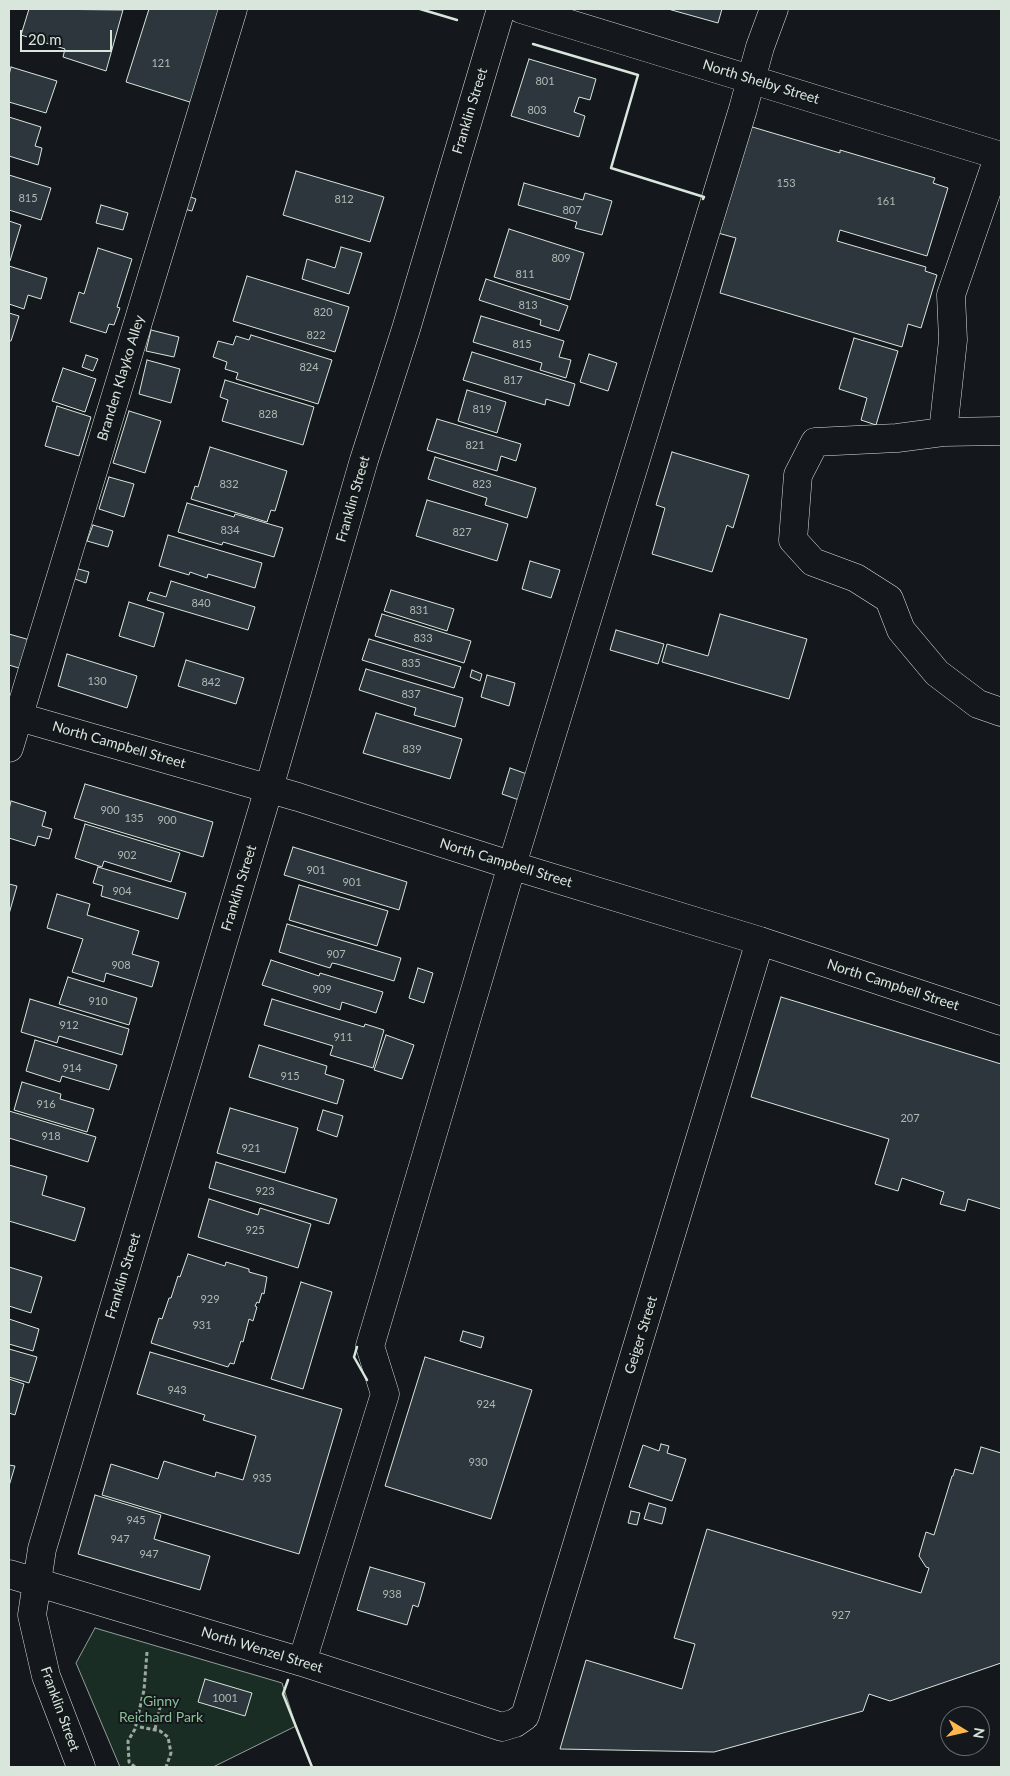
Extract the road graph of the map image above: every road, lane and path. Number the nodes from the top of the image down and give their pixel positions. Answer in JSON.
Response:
{"nodes":[{"id":1,"x":233,"y":9,"type":"edge"},
{"id":2,"x":501,"y":9,"type":"edge"},
{"id":3,"x":521,"y":9,"type":"edge"},
{"id":4,"x":774,"y":9,"type":"edge"},
{"id":5,"x":751,"y":79,"type":"junction"},
{"id":6,"x":1000,"y":155,"type":"edge"},
{"id":7,"x":1001,"y":431,"type":"edge"},
{"id":8,"x":943,"y":432,"type":"junction"},
{"id":9,"x":1001,"y":712,"type":"edge"},
{"id":10,"x":13,"y":715,"type":"edge"},
{"id":11,"x":9,"y":748,"type":"edge"},
{"id":12,"x":269,"y":788,"type":"junction"},
{"id":13,"x":512,"y":865,"type":"junction"},
{"id":14,"x":760,"y":941,"type":"junction"},
{"id":15,"x":1001,"y":1021,"type":"edge"},
{"id":16,"x":9,"y":1574,"type":"edge"},
{"id":17,"x":37,"y":1582,"type":"junction"},
{"id":18,"x":147,"y":1652,"type":"dead end"},
{"id":19,"x":302,"y":1662,"type":"junction"},
{"id":20,"x":162,"y":1699,"type":"dead end"},
{"id":21,"x":515,"y":1723,"type":"joint"},
{"id":22,"x":140,"y":1727,"type":"dead end"},
{"id":23,"x":155,"y":1729,"type":"junction"},
{"id":24,"x":81,"y":1767,"type":"edge"},
{"id":25,"x":135,"y":1767,"type":"edge"},
{"id":26,"x":166,"y":1767,"type":"edge"}],
"edges":[{"from":1,"to":10,"type":"street","name":"Branden Klayko Alley"},
{"from":2,"to":12,"type":"street","name":"Franklin Street"},
{"from":3,"to":5,"type":"street","name":"North Shelby Street"},
{"from":4,"to":5,"type":"street"},
{"from":5,"to":6,"type":"street","name":"North Shelby Street"},
{"from":5,"to":13,"type":"street"},
{"from":6,"to":8,"type":"street"},
{"from":7,"to":8,"type":"street"},
{"from":8,"to":9,"type":"street"},
{"from":10,"to":11,"type":"street","name":"Branden Klayko Alley"},
{"from":10,"to":12,"type":"street","name":"North Campbell Street"},
{"from":12,"to":13,"type":"street","name":"North Campbell Street"},
{"from":12,"to":17,"type":"street","name":"Franklin Street"},
{"from":13,"to":14,"type":"street","name":"North Campbell Street"},
{"from":13,"to":19,"type":"street"},
{"from":14,"to":15,"type":"street","name":"North Campbell Street"},
{"from":14,"to":21,"type":"street","name":"Geiger Street"},
{"from":16,"to":17,"type":"street","name":"North Wenzel Street"},
{"from":17,"to":19,"type":"street","name":"North Wenzel Street"},
{"from":17,"to":24,"type":"street","name":"Franklin Street"},
{"from":18,"to":25,"type":"path"},
{"from":19,"to":21,"type":"street","name":"North Wenzel Street"},
{"from":20,"to":23,"type":"path"},
{"from":22,"to":23,"type":"path"},
{"from":23,"to":26,"type":"path"}]}
